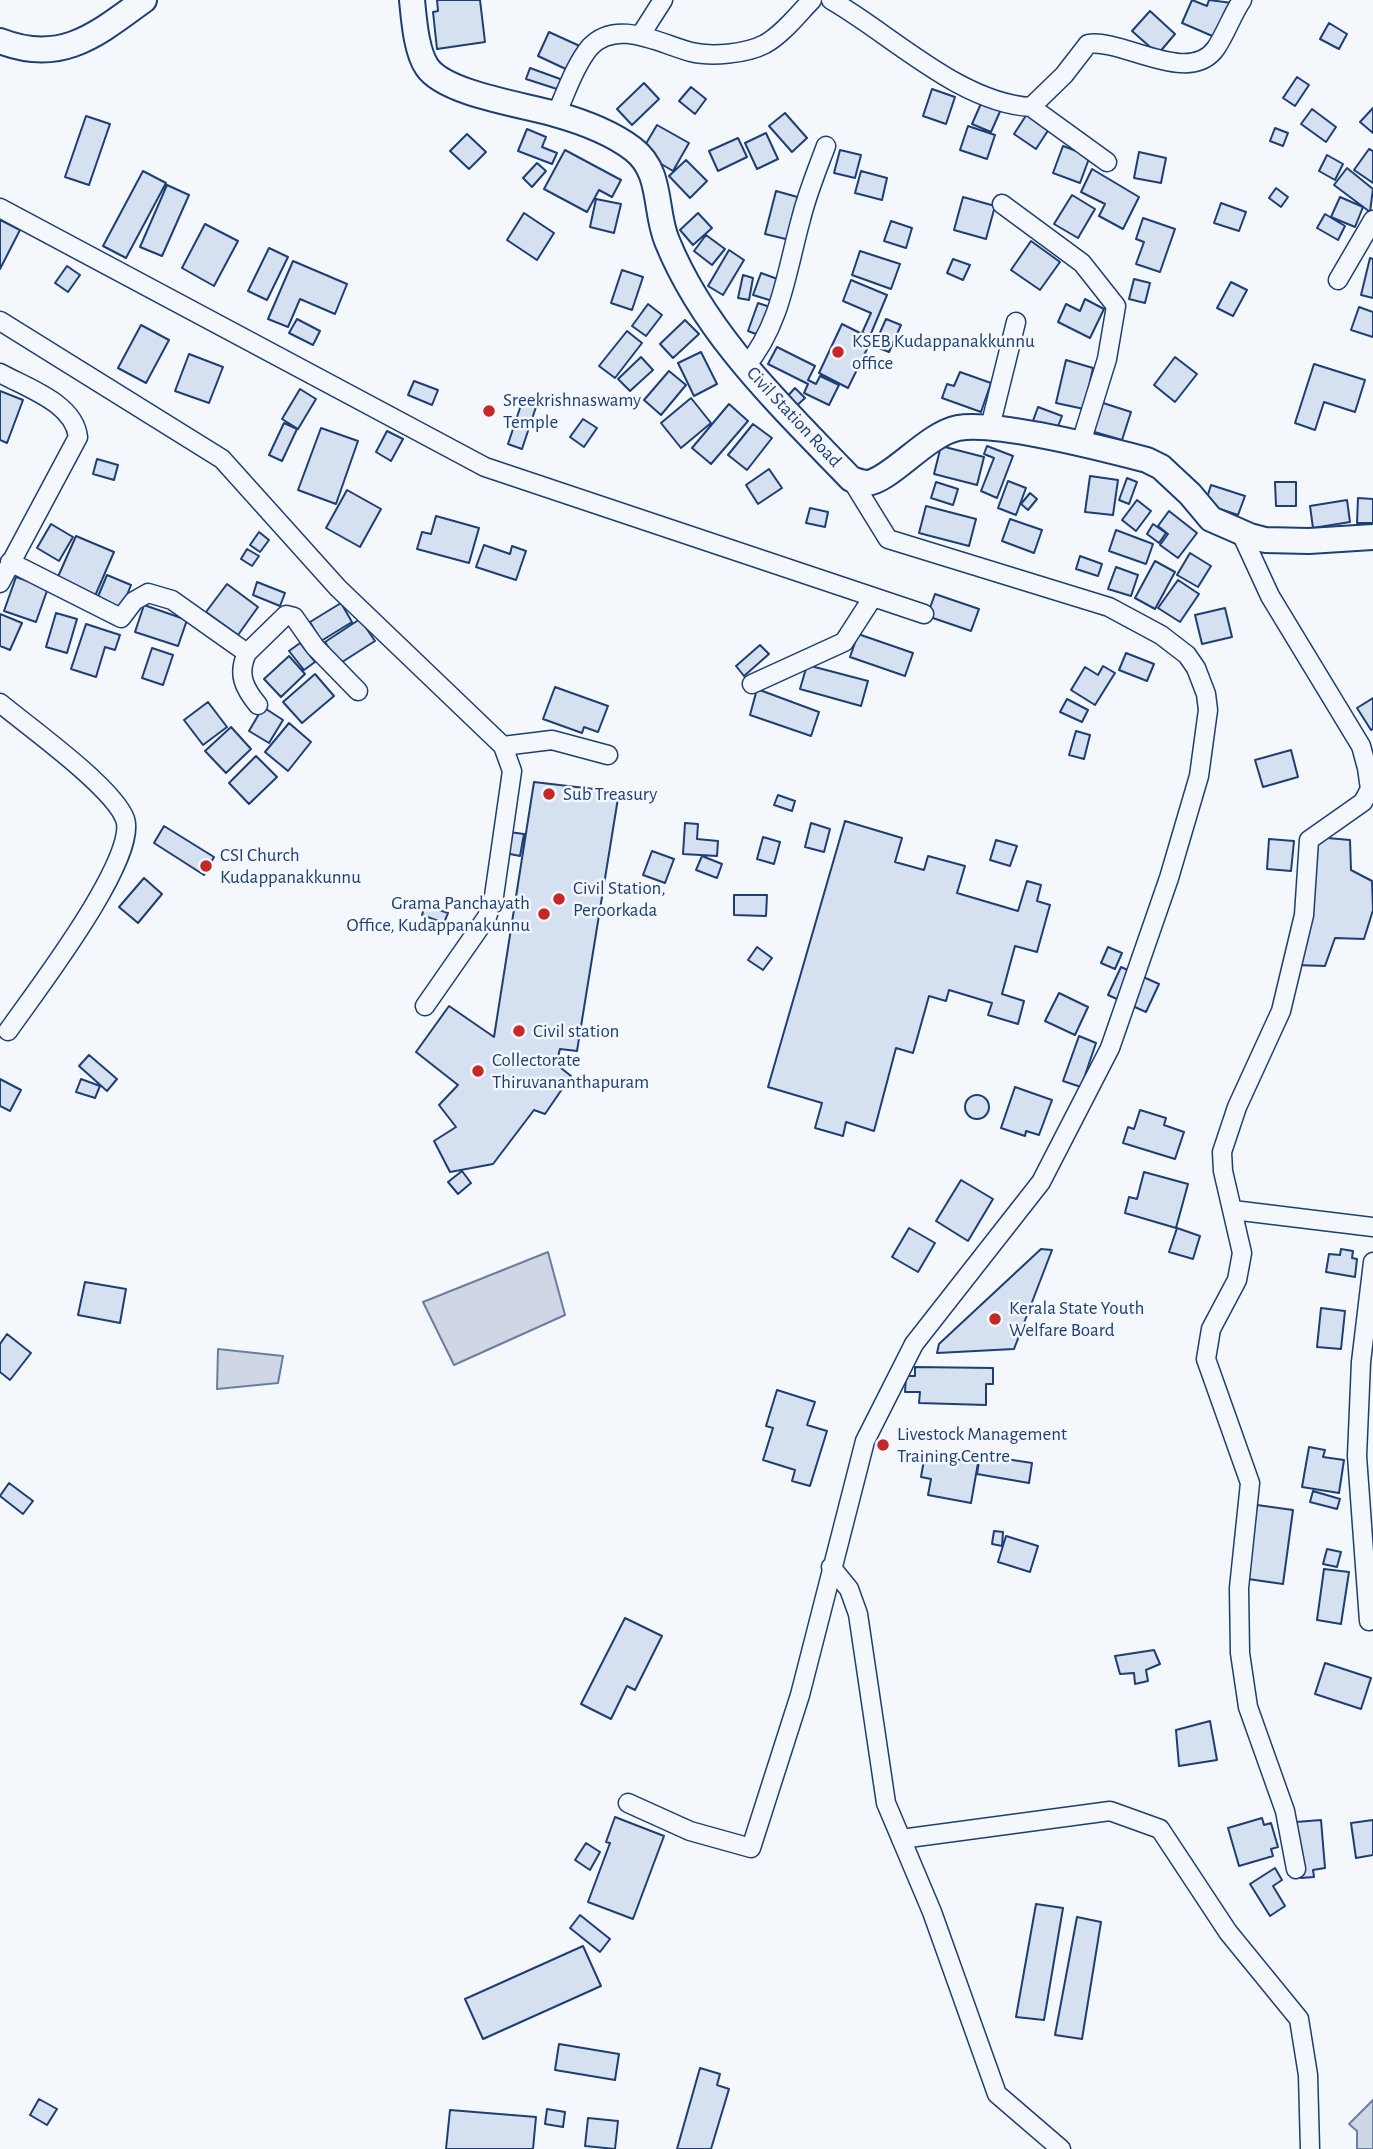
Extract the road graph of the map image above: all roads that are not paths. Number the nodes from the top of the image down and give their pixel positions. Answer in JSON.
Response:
{"nodes":[{"id":1,"x":144,"y":0,"type":"edge"},
{"id":2,"x":412,"y":0,"type":"edge"},
{"id":3,"x":663,"y":0,"type":"edge"},
{"id":4,"x":812,"y":0,"type":"edge"},
{"id":5,"x":832,"y":0,"type":"edge"},
{"id":6,"x":1242,"y":0,"type":"edge"},
{"id":7,"x":640,"y":36,"type":"junction"},
{"id":8,"x":0,"y":41,"type":"edge"},
{"id":9,"x":1031,"y":107,"type":"junction"},
{"id":10,"x":556,"y":114,"type":"junction"},
{"id":11,"x":826,"y":146,"type":"dead end"},
{"id":12,"x":1107,"y":162,"type":"dead end"},
{"id":13,"x":1002,"y":204,"type":"dead end"},
{"id":14,"x":0,"y":208,"type":"edge"},
{"id":15,"x":1373,"y":219,"type":"edge"},
{"id":16,"x":1338,"y":280,"type":"dead end"},
{"id":17,"x":0,"y":321,"type":"edge"},
{"id":18,"x":1016,"y":322,"type":"dead end"},
{"id":19,"x":746,"y":366,"type":"junction"},
{"id":20,"x":0,"y":373,"type":"edge"},
{"id":21,"x":990,"y":427,"type":"junction"},
{"id":22,"x":1080,"y":446,"type":"junction"},
{"id":23,"x":851,"y":479,"type":"junction"},
{"id":24,"x":1241,"y":533,"type":"junction"},
{"id":25,"x":1373,"y":537,"type":"edge"},
{"id":26,"x":10,"y":562,"type":"junction"},
{"id":27,"x":0,"y":583,"type":"edge"},
{"id":28,"x":873,"y":597,"type":"junction"},
{"id":29,"x":923,"y":614,"type":"dead end"},
{"id":30,"x":247,"y":653,"type":"junction"},
{"id":31,"x":752,"y":684,"type":"dead end"},
{"id":32,"x":358,"y":691,"type":"dead end"},
{"id":33,"x":0,"y":703,"type":"edge"},
{"id":34,"x":258,"y":705,"type":"dead end"},
{"id":35,"x":503,"y":746,"type":"junction"},
{"id":36,"x":607,"y":755,"type":"dead end"},
{"id":37,"x":425,"y":1006,"type":"dead end"},
{"id":38,"x":8,"y":1031,"type":"dead end"},
{"id":39,"x":1233,"y":1210,"type":"junction"},
{"id":40,"x":1373,"y":1227,"type":"edge"},
{"id":41,"x":1373,"y":1262,"type":"edge"},
{"id":42,"x":1367,"y":1363,"type":"edge"},
{"id":43,"x":1366,"y":1407,"type":"edge"},
{"id":44,"x":1365,"y":1457,"type":"edge"},
{"id":45,"x":831,"y":1567,"type":"junction"},
{"id":46,"x":1369,"y":1620,"type":"dead end"},
{"id":47,"x":628,"y":1803,"type":"dead end"},
{"id":48,"x":901,"y":1839,"type":"junction"},
{"id":49,"x":1296,"y":1869,"type":"dead end"},
{"id":50,"x":1061,"y":2149,"type":"edge"},
{"id":51,"x":1310,"y":2149,"type":"edge"}],
"edges":[{"from":1,"to":8,"type":"main road"},
{"from":2,"to":10,"type":"main road","name":"Civil Station Road"},
{"from":3,"to":7,"type":"street"},
{"from":4,"to":7,"type":"street"},
{"from":5,"to":9,"type":"street"},
{"from":6,"to":9,"type":"street"},
{"from":7,"to":10,"type":"street"},
{"from":9,"to":12,"type":"street"},
{"from":10,"to":19,"type":"main road","name":"Civil Station Road"},
{"from":11,"to":19,"type":"street"},
{"from":13,"to":22,"type":"street"},
{"from":14,"to":28,"type":"street"},
{"from":15,"to":16,"type":"street"},
{"from":17,"to":35,"type":"street"},
{"from":18,"to":21,"type":"street"},
{"from":19,"to":23,"type":"main road","name":"Civil Station Road"},
{"from":20,"to":26,"type":"street"},
{"from":21,"to":22,"type":"main road","name":"Civil Station Road"},
{"from":21,"to":23,"type":"main road","name":"Civil Station Road"},
{"from":22,"to":24,"type":"main road","name":"Civil Station Road"},
{"from":23,"to":45,"type":"street"},
{"from":24,"to":25,"type":"main road","name":"Civil Station Road"},
{"from":24,"to":39,"type":"street"},
{"from":26,"to":27,"type":"street"},
{"from":26,"to":30,"type":"street"},
{"from":28,"to":29,"type":"street"},
{"from":28,"to":31,"type":"street"},
{"from":30,"to":32,"type":"street"},
{"from":30,"to":34,"type":"street"},
{"from":33,"to":38,"type":"street"},
{"from":35,"to":36,"type":"street"},
{"from":35,"to":37,"type":"street"},
{"from":39,"to":40,"type":"street"},
{"from":39,"to":49,"type":"street"},
{"from":41,"to":42,"type":"street"},
{"from":42,"to":43,"type":"street"},
{"from":43,"to":44,"type":"street"},
{"from":44,"to":46,"type":"street"},
{"from":45,"to":47,"type":"street"},
{"from":45,"to":48,"type":"street"},
{"from":48,"to":50,"type":"street"},
{"from":48,"to":51,"type":"street"}]}
